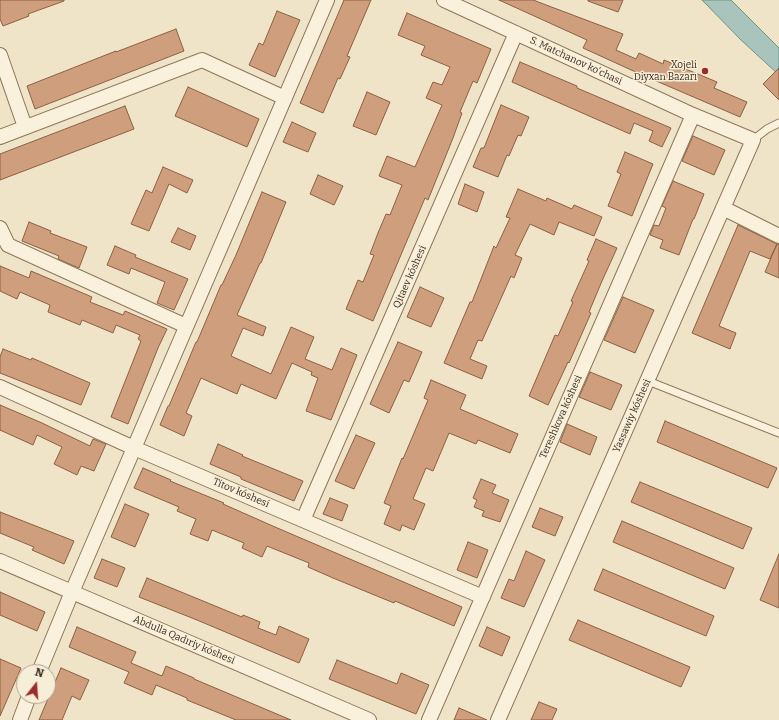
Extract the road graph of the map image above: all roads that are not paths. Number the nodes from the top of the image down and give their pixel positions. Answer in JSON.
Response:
{"nodes":[{"id":1,"x":327,"y":0,"type":"edge"},
{"id":2,"x":444,"y":0,"type":"edge"},
{"id":3,"x":516,"y":33,"type":"junction"},
{"id":4,"x":0,"y":55,"type":"edge"},
{"id":5,"x":285,"y":98,"type":"junction"},
{"id":6,"x":693,"y":115,"type":"junction"},
{"id":7,"x":779,"y":123,"type":"edge"},
{"id":8,"x":25,"y":127,"type":"junction"},
{"id":9,"x":0,"y":137,"type":"edge"},
{"id":10,"x":753,"y":140,"type":"junction"},
{"id":11,"x":723,"y":208,"type":"junction"},
{"id":12,"x":0,"y":228,"type":"edge"},
{"id":13,"x":779,"y":236,"type":"edge"},
{"id":14,"x":186,"y":326,"type":"junction"},
{"id":15,"x":648,"y":381,"type":"junction"},
{"id":16,"x":0,"y":387,"type":"edge"},
{"id":17,"x":779,"y":433,"type":"edge"},
{"id":18,"x":134,"y":448,"type":"junction"},
{"id":19,"x":304,"y":520,"type":"junction"},
{"id":20,"x":0,"y":561,"type":"edge"},
{"id":21,"x":72,"y":592,"type":"junction"},
{"id":22,"x":483,"y":597,"type":"junction"},
{"id":23,"x":42,"y":664,"type":"edge"},
{"id":24,"x":26,"y":704,"type":"edge"},
{"id":25,"x":20,"y":720,"type":"edge"},
{"id":26,"x":368,"y":720,"type":"edge"},
{"id":27,"x":429,"y":720,"type":"edge"},
{"id":28,"x":498,"y":720,"type":"edge"}],
"edges":[{"from":1,"to":5,"type":"street"},
{"from":2,"to":3,"type":"street","name":"S. Matchanov ko'chasi"},
{"from":3,"to":6,"type":"street","name":"S. Matchanov ko'chasi"},
{"from":3,"to":19,"type":"street","name":"Qitaev kóshesi"},
{"from":4,"to":8,"type":"street"},
{"from":5,"to":8,"type":"street"},
{"from":5,"to":14,"type":"street"},
{"from":6,"to":10,"type":"street","name":"S. Matchanov ko'chasi"},
{"from":6,"to":22,"type":"street","name":"Tereshkova kóshesi"},
{"from":7,"to":10,"type":"lane","name":"Yassawiy kóshesi"},
{"from":8,"to":9,"type":"street"},
{"from":10,"to":11,"type":"street","name":"Yassawiy kóshesi"},
{"from":11,"to":13,"type":"street"},
{"from":11,"to":15,"type":"street","name":"Yassawiy kóshesi"},
{"from":12,"to":14,"type":"street"},
{"from":14,"to":18,"type":"street"},
{"from":15,"to":17,"type":"lane"},
{"from":15,"to":28,"type":"street","name":"Yassawiy kóshesi"},
{"from":16,"to":18,"type":"street","name":"Titov kóshesi"},
{"from":18,"to":19,"type":"street","name":"Titov kóshesi"},
{"from":18,"to":21,"type":"street"},
{"from":19,"to":22,"type":"street","name":"Titov kóshesi"},
{"from":20,"to":21,"type":"street","name":"Abdulla Qadıriy kóshesi"},
{"from":21,"to":23,"type":"street"},
{"from":21,"to":26,"type":"street","name":"Abdulla Qadıriy kóshesi"},
{"from":22,"to":27,"type":"street","name":"Tereshkova kóshesi"},
{"from":24,"to":25,"type":"street"}]}
